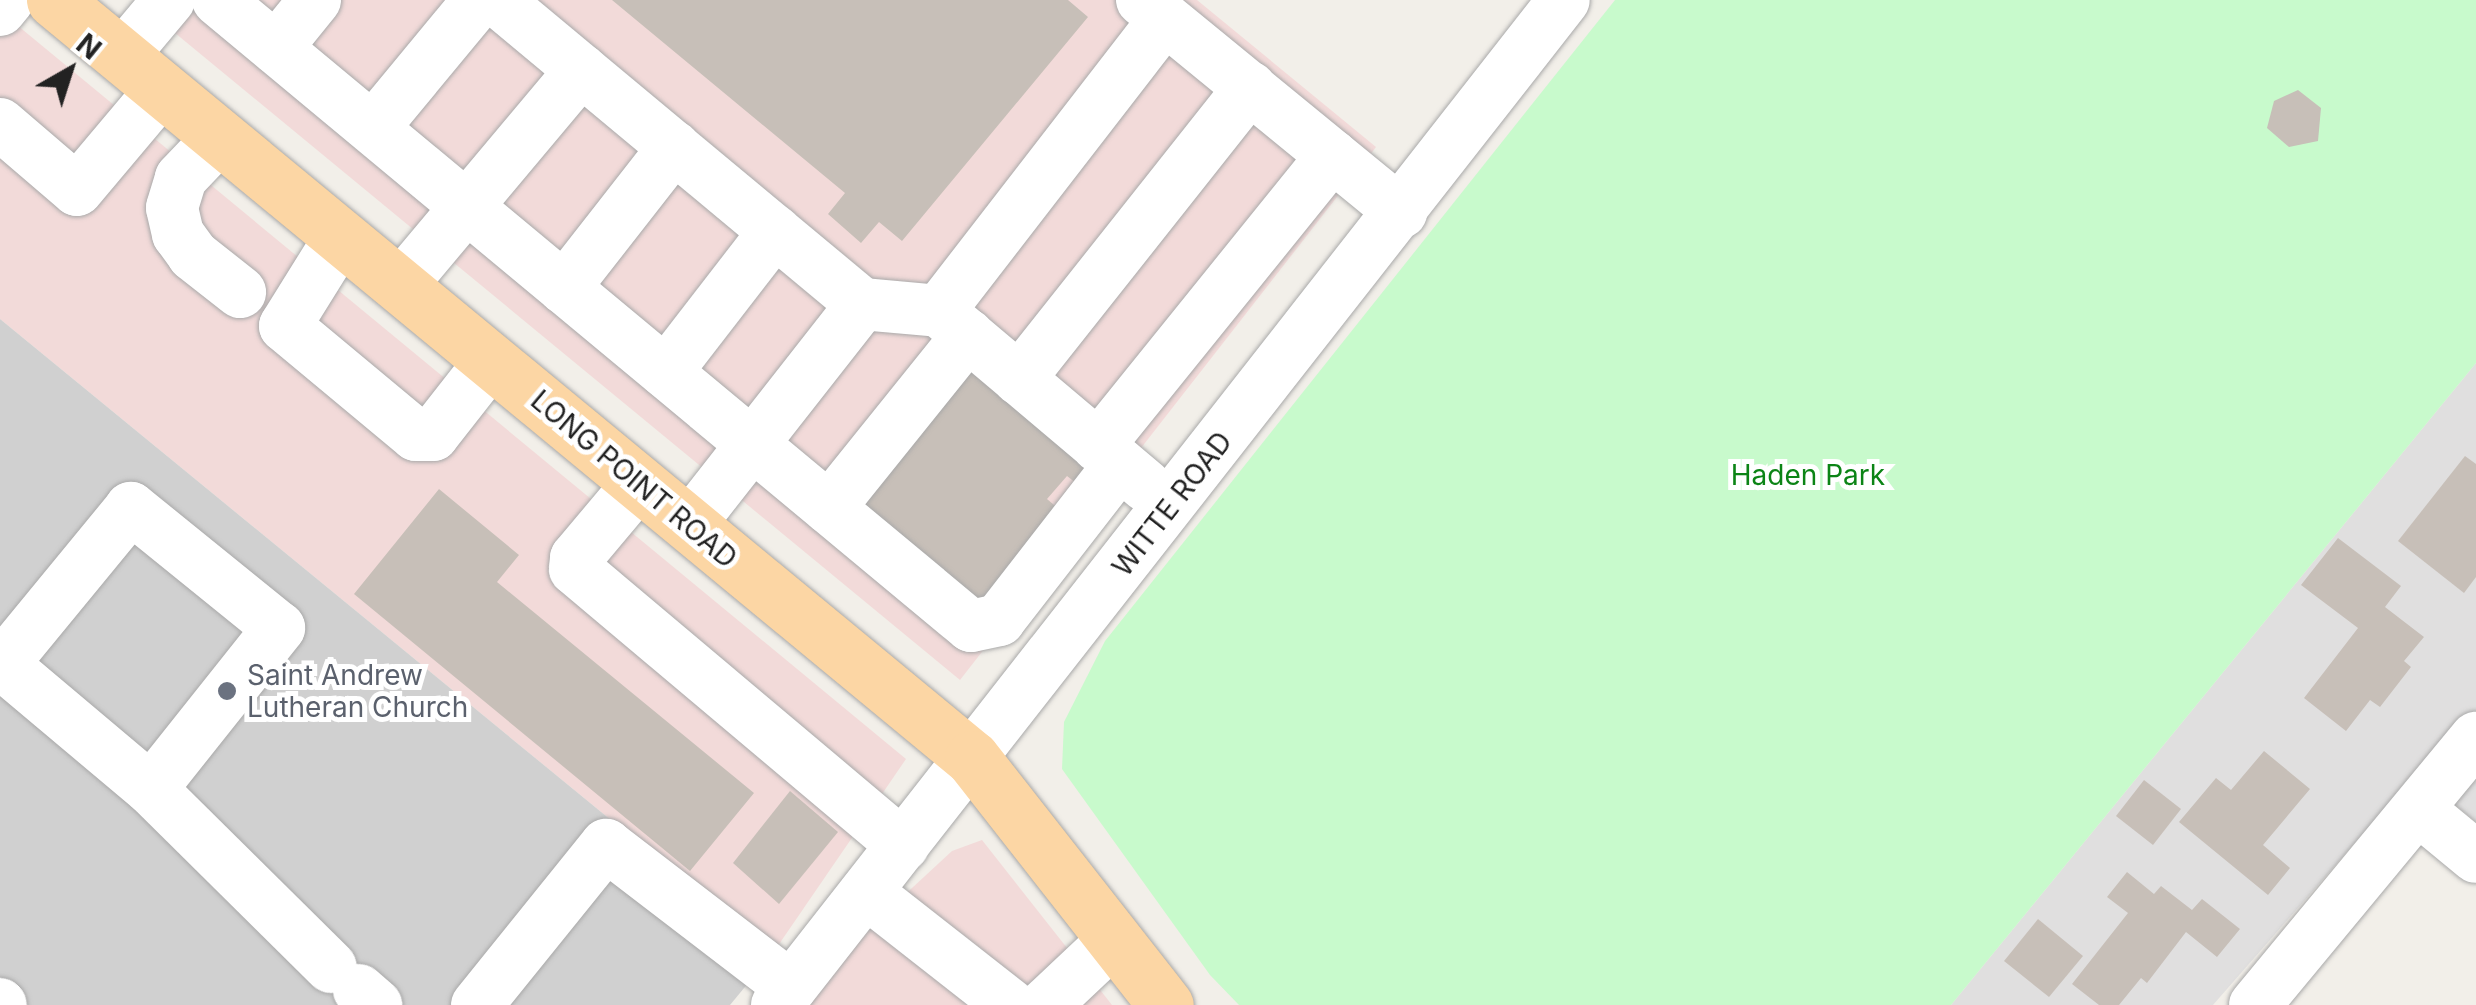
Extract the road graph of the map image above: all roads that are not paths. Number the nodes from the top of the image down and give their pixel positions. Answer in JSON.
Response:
{"nodes":[{"id":1,"x":8,"y":0,"type":"edge"},
{"id":2,"x":54,"y":0,"type":"edge"},
{"id":3,"x":169,"y":0,"type":"edge"},
{"id":4,"x":218,"y":0,"type":"edge"},
{"id":5,"x":315,"y":0,"type":"edge"},
{"id":6,"x":478,"y":0,"type":"edge"},
{"id":7,"x":497,"y":0,"type":"edge"},
{"id":8,"x":1564,"y":0,"type":"edge"},
{"id":9,"x":1154,"y":9,"type":"edge"},
{"id":10,"x":0,"y":10,"type":"edge"},
{"id":11,"x":276,"y":48,"type":"junction"},
{"id":12,"x":581,"y":70,"type":"junction"},
{"id":13,"x":142,"y":73,"type":"junction"},
{"id":14,"x":1250,"y":88,"type":"junction"},
{"id":15,"x":0,"y":124,"type":"edge"},
{"id":16,"x":373,"y":128,"type":"junction"},
{"id":17,"x":220,"y":137,"type":"junction"},
{"id":18,"x":674,"y":147,"type":"junction"},
{"id":19,"x":1332,"y":156,"type":"junction"},
{"id":20,"x":467,"y":206,"type":"junction"},
{"id":21,"x":1401,"y":212,"type":"junction"},
{"id":22,"x":776,"y":231,"type":"junction"},
{"id":23,"x":341,"y":236,"type":"junction"},
{"id":24,"x":400,"y":286,"type":"junction"},
{"id":25,"x":564,"y":288,"type":"junction"},
{"id":26,"x":240,"y":292,"type":"dead end"},
{"id":27,"x":862,"y":304,"type":"junction"},
{"id":28,"x":953,"y":323,"type":"junction"},
{"id":29,"x":492,"y":361,"type":"junction"},
{"id":30,"x":666,"y":372,"type":"junction"},
{"id":31,"x":1020,"y":379,"type":"junction"},
{"id":32,"x":754,"y":446,"type":"junction"},
{"id":33,"x":1109,"y":455,"type":"junction"},
{"id":34,"x":639,"y":483,"type":"junction"},
{"id":35,"x":1170,"y":506,"type":"junction"},
{"id":36,"x":829,"y":508,"type":"junction"},
{"id":37,"x":690,"y":525,"type":"junction"},
{"id":38,"x":1,"y":663,"type":"edge"},
{"id":39,"x":2476,"y":738,"type":"edge"},
{"id":40,"x":972,"y":758,"type":"junction"},
{"id":41,"x":151,"y":789,"type":"junction"},
{"id":42,"x":2418,"y":809,"type":"junction"},
{"id":43,"x":903,"y":845,"type":"junction"},
{"id":44,"x":2476,"y":857,"type":"edge"},
{"id":45,"x":866,"y":892,"type":"junction"},
{"id":46,"x":1115,"y":939,"type":"junction"},
{"id":47,"x":355,"y":987,"type":"edge"},
{"id":48,"x":784,"y":996,"type":"edge"},
{"id":49,"x":477,"y":1005,"type":"edge"},
{"id":50,"x":1010,"y":1005,"type":"edge"},
{"id":51,"x":1045,"y":1005,"type":"edge"},
{"id":52,"x":1166,"y":1005,"type":"edge"},
{"id":53,"x":2255,"y":1005,"type":"edge"}],
"edges":[{"from":1,"to":10,"type":"street"},
{"from":2,"to":13,"type":"main road","name":"LONG POINT ROAD"},
{"from":3,"to":13,"type":"street"},
{"from":4,"to":11,"type":"street"},
{"from":5,"to":11,"type":"street"},
{"from":6,"to":16,"type":"street"},
{"from":7,"to":12,"type":"street"},
{"from":8,"to":21,"type":"street","name":"WITTE ROAD"},
{"from":9,"to":14,"type":"street"},
{"from":9,"to":28,"type":"street"},
{"from":11,"to":16,"type":"street"},
{"from":12,"to":18,"type":"street"},
{"from":12,"to":20,"type":"street"},
{"from":13,"to":15,"type":"street"},
{"from":13,"to":17,"type":"main road","name":"LONG POINT ROAD"},
{"from":14,"to":19,"type":"street"},
{"from":14,"to":31,"type":"street"},
{"from":16,"to":20,"type":"street"},
{"from":17,"to":23,"type":"main road","name":"LONG POINT ROAD"},
{"from":17,"to":26,"type":"street"},
{"from":18,"to":22,"type":"street"},
{"from":18,"to":25,"type":"street"},
{"from":19,"to":21,"type":"street"},
{"from":19,"to":33,"type":"street"},
{"from":20,"to":24,"type":"street"},
{"from":20,"to":25,"type":"street"},
{"from":21,"to":35,"type":"street","name":"WITTE ROAD"},
{"from":22,"to":27,"type":"street"},
{"from":22,"to":30,"type":"street"},
{"from":23,"to":24,"type":"main road","name":"LONG POINT ROAD"},
{"from":23,"to":29,"type":"street"},
{"from":24,"to":29,"type":"main road","name":"LONG POINT ROAD"},
{"from":25,"to":30,"type":"street"},
{"from":27,"to":28,"type":"street"},
{"from":27,"to":32,"type":"street"},
{"from":28,"to":31,"type":"street"},
{"from":28,"to":36,"type":"street"},
{"from":29,"to":34,"type":"main road","name":"LONG POINT ROAD"},
{"from":30,"to":32,"type":"street"},
{"from":31,"to":33,"type":"street"},
{"from":32,"to":36,"type":"street"},
{"from":32,"to":37,"type":"street"},
{"from":33,"to":35,"type":"street"},
{"from":33,"to":36,"type":"street"},
{"from":34,"to":37,"type":"main road","name":"LONG POINT ROAD"},
{"from":34,"to":43,"type":"street"},
{"from":35,"to":40,"type":"street","name":"WITTE ROAD"},
{"from":37,"to":40,"type":"main road","name":"LONG POINT ROAD"},
{"from":38,"to":41,"type":"street"},
{"from":38,"to":41,"type":"street"},
{"from":39,"to":42,"type":"street"},
{"from":40,"to":43,"type":"street","name":"WITTE ROAD"},
{"from":40,"to":46,"type":"main road","name":"LONG POINT ROAD"},
{"from":41,"to":47,"type":"street"},
{"from":42,"to":44,"type":"street"},
{"from":42,"to":53,"type":"street"},
{"from":43,"to":45,"type":"street","name":"WITTE ROAD"},
{"from":45,"to":48,"type":"street","name":"WITTE ROAD"},
{"from":45,"to":50,"type":"street"},
{"from":46,"to":51,"type":"street"},
{"from":46,"to":52,"type":"main road","name":"LONG POINT ROAD"},
{"from":48,"to":49,"type":"street"}]}
